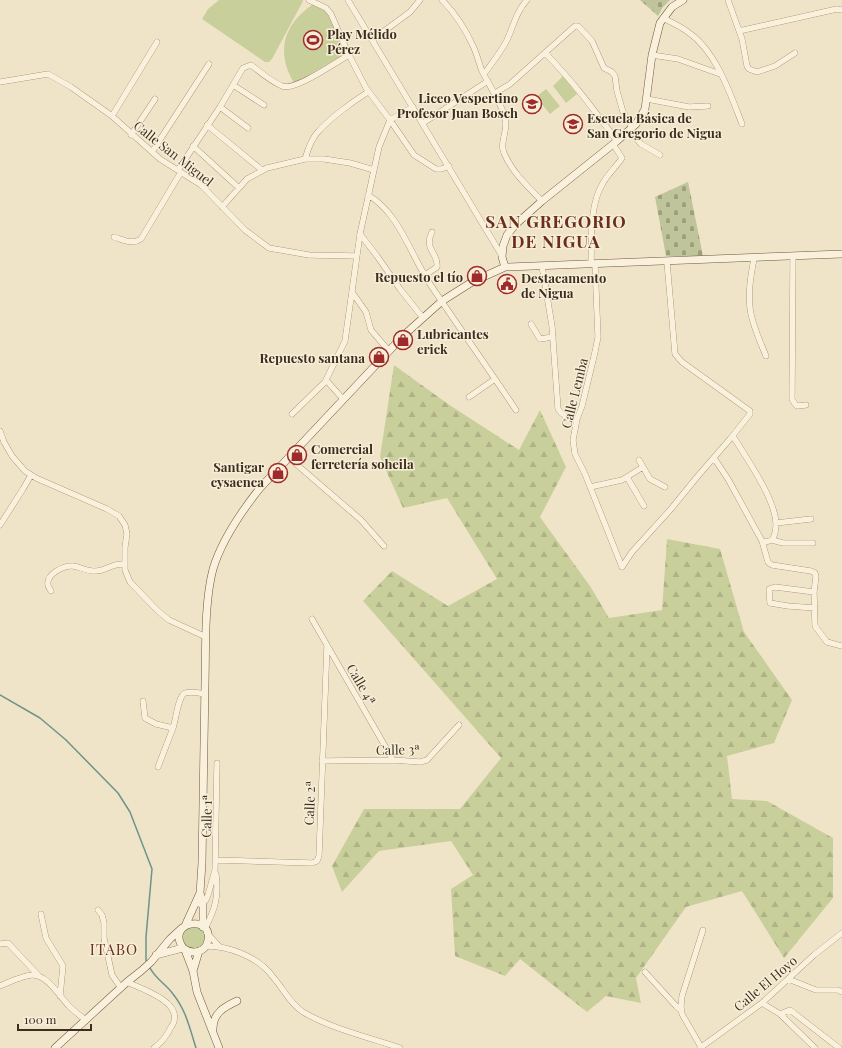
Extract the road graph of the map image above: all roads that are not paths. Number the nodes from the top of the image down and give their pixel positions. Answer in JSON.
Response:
{"nodes":[{"id":1,"x":309,"y":0,"type":"edge"},
{"id":2,"x":348,"y":0,"type":"edge"},
{"id":3,"x":420,"y":0,"type":"edge"},
{"id":4,"x":442,"y":0,"type":"edge"},
{"id":5,"x":527,"y":0,"type":"edge"},
{"id":6,"x":683,"y":0,"type":"edge"},
{"id":7,"x":728,"y":0,"type":"edge"},
{"id":8,"x":842,"y":10,"type":"edge"},
{"id":9,"x":663,"y":18,"type":"junction"},
{"id":10,"x":739,"y":31,"type":"junction"},
{"id":11,"x":372,"y":40,"type":"junction"},
{"id":12,"x":157,"y":42,"type":"dead end"},
{"id":13,"x":545,"y":53,"type":"junction"},
{"id":14,"x":795,"y":53,"type":"dead end"},
{"id":15,"x":349,"y":55,"type":"junction"},
{"id":16,"x":652,"y":55,"type":"junction"},
{"id":17,"x":209,"y":64,"type":"dead end"},
{"id":18,"x":484,"y":74,"type":"junction"},
{"id":19,"x":720,"y":74,"type":"junction"},
{"id":20,"x":488,"y":81,"type":"junction"},
{"id":21,"x":0,"y":82,"type":"edge"},
{"id":22,"x":233,"y":85,"type":"junction"},
{"id":23,"x":368,"y":92,"type":"junction"},
{"id":24,"x":495,"y":93,"type":"junction"},
{"id":25,"x":155,"y":99,"type":"dead end"},
{"id":26,"x":647,"y":99,"type":"junction"},
{"id":27,"x":264,"y":105,"type":"dead end"},
{"id":28,"x":220,"y":106,"type":"junction"},
{"id":29,"x":413,"y":106,"type":"junction"},
{"id":30,"x":708,"y":106,"type":"dead end"},
{"id":31,"x":112,"y":116,"type":"junction"},
{"id":32,"x":390,"y":120,"type":"junction"},
{"id":33,"x":423,"y":122,"type":"junction"},
{"id":34,"x":742,"y":124,"type":"dead end"},
{"id":35,"x":207,"y":125,"type":"junction"},
{"id":36,"x":248,"y":128,"type":"dead end"},
{"id":37,"x":630,"y":129,"type":"junction"},
{"id":38,"x":131,"y":135,"type":"junction"},
{"id":39,"x":615,"y":142,"type":"junction"},
{"id":40,"x":194,"y":146,"type":"junction"},
{"id":41,"x":152,"y":152,"type":"junction"},
{"id":42,"x":660,"y":155,"type":"dead end"},
{"id":43,"x":305,"y":159,"type":"junction"},
{"id":44,"x":449,"y":166,"type":"junction"},
{"id":45,"x":262,"y":170,"type":"junction"},
{"id":46,"x":374,"y":170,"type":"junction"},
{"id":47,"x":180,"y":171,"type":"junction"},
{"id":48,"x":239,"y":188,"type":"junction"},
{"id":49,"x":368,"y":195,"type":"junction"},
{"id":50,"x":542,"y":201,"type":"junction"},
{"id":51,"x":222,"y":207,"type":"junction"},
{"id":52,"x":432,"y":232,"type":"dead end"},
{"id":53,"x":360,"y":234,"type":"junction"},
{"id":54,"x":114,"y":237,"type":"dead end"},
{"id":55,"x":842,"y":254,"type":"edge"},
{"id":56,"x":356,"y":256,"type":"junction"},
{"id":57,"x":502,"y":256,"type":"junction"},
{"id":58,"x":793,"y":256,"type":"junction"},
{"id":59,"x":754,"y":258,"type":"junction"},
{"id":60,"x":667,"y":262,"type":"junction"},
{"id":61,"x":593,"y":264,"type":"junction"},
{"id":62,"x":542,"y":266,"type":"junction"},
{"id":63,"x":505,"y":267,"type":"junction"},
{"id":64,"x":425,"y":275,"type":"junction"},
{"id":65,"x":352,"y":292,"type":"junction"},
{"id":66,"x":442,"y":301,"type":"junction"},
{"id":67,"x":423,"y":318,"type":"junction"},
{"id":68,"x":531,"y":324,"type":"dead end"},
{"id":69,"x":553,"y":337,"type":"junction"},
{"id":70,"x":388,"y":351,"type":"junction"},
{"id":71,"x":766,"y":356,"type":"dead end"},
{"id":72,"x":495,"y":379,"type":"junction"},
{"id":73,"x":326,"y":380,"type":"junction"},
{"id":74,"x":469,"y":397,"type":"dead end"},
{"id":75,"x":342,"y":399,"type":"junction"},
{"id":76,"x":806,"y":405,"type":"dead end"},
{"id":77,"x":516,"y":410,"type":"dead end"},
{"id":78,"x":292,"y":414,"type":"dead end"},
{"id":79,"x":577,"y":419,"type":"junction"},
{"id":80,"x":0,"y":431,"type":"edge"},
{"id":81,"x":733,"y":436,"type":"junction"},
{"id":82,"x":288,"y":457,"type":"junction"},
{"id":83,"x":714,"y":458,"type":"junction"},
{"id":84,"x":639,"y":460,"type":"dead end"},
{"id":85,"x":643,"y":467,"type":"junction"},
{"id":86,"x":31,"y":475,"type":"junction"},
{"id":87,"x":627,"y":477,"type":"junction"},
{"id":88,"x":590,"y":487,"type":"junction"},
{"id":89,"x":665,"y":487,"type":"dead end"},
{"id":90,"x":644,"y":506,"type":"dead end"},
{"id":91,"x":811,"y":519,"type":"dead end"},
{"id":92,"x":776,"y":523,"type":"junction"},
{"id":93,"x":0,"y":525,"type":"edge"},
{"id":94,"x":772,"y":540,"type":"junction"},
{"id":95,"x":762,"y":541,"type":"junction"},
{"id":96,"x":813,"y":544,"type":"dead end"},
{"id":97,"x":384,"y":546,"type":"dead end"},
{"id":98,"x":125,"y":564,"type":"junction"},
{"id":99,"x":50,"y":591,"type":"dead end"},
{"id":100,"x":814,"y":592,"type":"junction"},
{"id":101,"x":814,"y":608,"type":"junction"},
{"id":102,"x":312,"y":619,"type":"dead end"},
{"id":103,"x":206,"y":637,"type":"junction"},
{"id":104,"x":327,"y":645,"type":"junction"},
{"id":105,"x":842,"y":646,"type":"edge"},
{"id":106,"x":205,"y":694,"type":"junction"},
{"id":107,"x":143,"y":701,"type":"dead end"},
{"id":108,"x":459,"y":725,"type":"dead end"},
{"id":109,"x":173,"y":728,"type":"junction"},
{"id":110,"x":393,"y":760,"type":"junction"},
{"id":111,"x":322,"y":761,"type":"junction"},
{"id":112,"x":217,"y":763,"type":"dead end"},
{"id":113,"x":158,"y":767,"type":"dead end"},
{"id":114,"x":216,"y":860,"type":"junction"},
{"id":115,"x":215,"y":870,"type":"junction"},
{"id":116,"x":200,"y":893,"type":"junction"},
{"id":117,"x":203,"y":902,"type":"junction"},
{"id":118,"x":194,"y":908,"type":"junction"},
{"id":119,"x":98,"y":910,"type":"dead end"},
{"id":120,"x":41,"y":914,"type":"dead end"},
{"id":121,"x":184,"y":927,"type":"junction"},
{"id":122,"x":205,"y":930,"type":"junction"},
{"id":123,"x":703,"y":930,"type":"dead end"},
{"id":124,"x":842,"y":933,"type":"edge"},
{"id":125,"x":0,"y":944,"type":"edge"},
{"id":126,"x":206,"y":946,"type":"junction"},
{"id":127,"x":218,"y":946,"type":"junction"},
{"id":128,"x":184,"y":949,"type":"junction"},
{"id":129,"x":199,"y":951,"type":"junction"},
{"id":130,"x":156,"y":955,"type":"junction"},
{"id":131,"x":193,"y":971,"type":"junction"},
{"id":132,"x":645,"y":972,"type":"dead end"},
{"id":133,"x":39,"y":976,"type":"junction"},
{"id":134,"x":788,"y":979,"type":"junction"},
{"id":135,"x":127,"y":982,"type":"junction"},
{"id":136,"x":0,"y":986,"type":"edge"},
{"id":137,"x":121,"y":988,"type":"junction"},
{"id":138,"x":842,"y":992,"type":"edge"},
{"id":139,"x":60,"y":996,"type":"junction"},
{"id":140,"x":237,"y":1001,"type":"dead end"},
{"id":141,"x":762,"y":1002,"type":"junction"},
{"id":142,"x":681,"y":1010,"type":"junction"},
{"id":143,"x":780,"y":1014,"type":"junction"},
{"id":144,"x":86,"y":1020,"type":"junction"},
{"id":145,"x":213,"y":1031,"type":"junction"},
{"id":146,"x":701,"y":1047,"type":"edge"},
{"id":147,"x":55,"y":1048,"type":"edge"},
{"id":148,"x":154,"y":1048,"type":"edge"},
{"id":149,"x":218,"y":1048,"type":"edge"},
{"id":150,"x":400,"y":1048,"type":"edge"},
{"id":151,"x":815,"y":1048,"type":"edge"},
{"id":152,"x":839,"y":1048,"type":"edge"}],
"edges":[{"from":1,"to":15,"type":"street"},
{"from":2,"to":11,"type":"street"},
{"from":3,"to":11,"type":"street"},
{"from":4,"to":18,"type":"street"},
{"from":5,"to":18,"type":"street"},
{"from":6,"to":9,"type":"street"},
{"from":7,"to":10,"type":"street"},
{"from":8,"to":10,"type":"street"},
{"from":9,"to":16,"type":"street"},
{"from":9,"to":19,"type":"street"},
{"from":10,"to":14,"type":"street"},
{"from":11,"to":29,"type":"street"},
{"from":12,"to":31,"type":"street"},
{"from":13,"to":24,"type":"street"},
{"from":13,"to":37,"type":"street"},
{"from":13,"to":39,"type":"street"},
{"from":15,"to":22,"type":"street"},
{"from":15,"to":23,"type":"street"},
{"from":16,"to":19,"type":"street"},
{"from":16,"to":26,"type":"street"},
{"from":17,"to":41,"type":"street"},
{"from":18,"to":20,"type":"street"},
{"from":19,"to":34,"type":"street"},
{"from":20,"to":24,"type":"street"},
{"from":20,"to":33,"type":"street"},
{"from":21,"to":31,"type":"street","name":"Calle San Miguel"},
{"from":22,"to":27,"type":"street"},
{"from":22,"to":28,"type":"street"},
{"from":23,"to":32,"type":"street"},
{"from":23,"to":43,"type":"street"},
{"from":24,"to":50,"type":"street"},
{"from":25,"to":38,"type":"street"},
{"from":26,"to":30,"type":"street"},
{"from":26,"to":37,"type":"street"},
{"from":28,"to":35,"type":"street"},
{"from":28,"to":36,"type":"street"},
{"from":29,"to":32,"type":"street"},
{"from":29,"to":33,"type":"street"},
{"from":31,"to":38,"type":"street","name":"Calle San Miguel"},
{"from":32,"to":44,"type":"street"},
{"from":32,"to":46,"type":"street"},
{"from":33,"to":44,"type":"street"},
{"from":35,"to":40,"type":"street"},
{"from":35,"to":45,"type":"street"},
{"from":37,"to":39,"type":"street"},
{"from":37,"to":42,"type":"street"},
{"from":38,"to":41,"type":"street","name":"Calle San Miguel"},
{"from":39,"to":50,"type":"street"},
{"from":39,"to":61,"type":"street","name":"Calle Lemba"},
{"from":40,"to":47,"type":"street"},
{"from":40,"to":48,"type":"street"},
{"from":41,"to":47,"type":"street","name":"Calle San Miguel"},
{"from":43,"to":45,"type":"street"},
{"from":43,"to":46,"type":"street"},
{"from":44,"to":57,"type":"street"},
{"from":45,"to":48,"type":"street"},
{"from":46,"to":49,"type":"street"},
{"from":47,"to":51,"type":"street","name":"Calle San Miguel"},
{"from":47,"to":54,"type":"street"},
{"from":48,"to":51,"type":"street"},
{"from":49,"to":53,"type":"street"},
{"from":49,"to":64,"type":"street"},
{"from":50,"to":57,"type":"street"},
{"from":51,"to":56,"type":"street","name":"Calle San Miguel"},
{"from":52,"to":64,"type":"street"},
{"from":53,"to":56,"type":"street"},
{"from":53,"to":67,"type":"street"},
{"from":55,"to":58,"type":"street"},
{"from":56,"to":65,"type":"street"},
{"from":57,"to":63,"type":"street"},
{"from":58,"to":59,"type":"street"},
{"from":58,"to":76,"type":"street"},
{"from":59,"to":60,"type":"street"},
{"from":59,"to":71,"type":"street"},
{"from":60,"to":61,"type":"street"},
{"from":60,"to":81,"type":"street"},
{"from":61,"to":62,"type":"street"},
{"from":61,"to":79,"type":"street","name":"Calle Lemba"},
{"from":62,"to":63,"type":"street"},
{"from":62,"to":69,"type":"street"},
{"from":63,"to":66,"type":"street"},
{"from":64,"to":66,"type":"street"},
{"from":65,"to":70,"type":"street"},
{"from":65,"to":73,"type":"street"},
{"from":66,"to":67,"type":"street"},
{"from":66,"to":72,"type":"street"},
{"from":67,"to":70,"type":"street"},
{"from":68,"to":69,"type":"street"},
{"from":69,"to":79,"type":"street"},
{"from":70,"to":75,"type":"street"},
{"from":72,"to":74,"type":"street"},
{"from":72,"to":77,"type":"street"},
{"from":73,"to":75,"type":"street"},
{"from":73,"to":78,"type":"street"},
{"from":75,"to":82,"type":"street"},
{"from":79,"to":88,"type":"street","name":"Calle Lemba"},
{"from":80,"to":86,"type":"street"},
{"from":81,"to":83,"type":"street"},
{"from":81,"to":92,"type":"street"},
{"from":82,"to":97,"type":"street"},
{"from":82,"to":103,"type":"street"},
{"from":83,"to":88,"type":"street","name":"Calle Lemba"},
{"from":83,"to":95,"type":"street"},
{"from":84,"to":85,"type":"street"},
{"from":85,"to":87,"type":"street"},
{"from":85,"to":89,"type":"street"},
{"from":86,"to":93,"type":"street"},
{"from":86,"to":98,"type":"street"},
{"from":87,"to":88,"type":"street"},
{"from":87,"to":90,"type":"street"},
{"from":91,"to":92,"type":"street"},
{"from":92,"to":94,"type":"street"},
{"from":94,"to":95,"type":"street"},
{"from":94,"to":96,"type":"street"},
{"from":95,"to":100,"type":"street"},
{"from":98,"to":99,"type":"street"},
{"from":98,"to":103,"type":"street"},
{"from":100,"to":101,"type":"street"},
{"from":100,"to":101,"type":"street"},
{"from":101,"to":105,"type":"street"},
{"from":102,"to":104,"type":"street","name":"Calle 4ª"},
{"from":103,"to":106,"type":"street"},
{"from":104,"to":110,"type":"street","name":"Calle 4ª"},
{"from":104,"to":111,"type":"street","name":"Calle 2ª"},
{"from":106,"to":109,"type":"street"},
{"from":106,"to":116,"type":"street"},
{"from":107,"to":109,"type":"street"},
{"from":108,"to":110,"type":"street","name":"Calle 3ª"},
{"from":109,"to":113,"type":"street"},
{"from":110,"to":111,"type":"street","name":"Calle 3ª"},
{"from":111,"to":114,"type":"street","name":"Calle 2ª"},
{"from":112,"to":114,"type":"street","name":"Calle 1ª"},
{"from":114,"to":115,"type":"street","name":"Calle 1ª"},
{"from":115,"to":117,"type":"street","name":"Calle 1ª"},
{"from":115,"to":122,"type":"street","name":"Calle 1ª"},
{"from":116,"to":117,"type":"street"},
{"from":116,"to":118,"type":"street"},
{"from":117,"to":118,"type":"street"},
{"from":117,"to":122,"type":"street"},
{"from":118,"to":121,"type":"street"},
{"from":119,"to":137,"type":"street"},
{"from":120,"to":139,"type":"street"},
{"from":121,"to":122,"type":"street"},
{"from":121,"to":128,"type":"street"},
{"from":121,"to":130,"type":"street"},
{"from":122,"to":126,"type":"street"},
{"from":122,"to":127,"type":"street"},
{"from":123,"to":142,"type":"street"},
{"from":124,"to":134,"type":"street","name":"Calle El Hoyo"},
{"from":125,"to":133,"type":"street"},
{"from":126,"to":127,"type":"street"},
{"from":126,"to":129,"type":"street"},
{"from":127,"to":150,"type":"street"},
{"from":128,"to":129,"type":"street"},
{"from":128,"to":130,"type":"street"},
{"from":128,"to":131,"type":"street"},
{"from":129,"to":131,"type":"street"},
{"from":130,"to":135,"type":"street"},
{"from":131,"to":145,"type":"street"},
{"from":132,"to":142,"type":"street"},
{"from":133,"to":136,"type":"street"},
{"from":133,"to":139,"type":"street"},
{"from":134,"to":138,"type":"street"},
{"from":134,"to":141,"type":"street","name":"Calle El Hoyo"},
{"from":135,"to":137,"type":"street"},
{"from":135,"to":148,"type":"street"},
{"from":137,"to":144,"type":"street"},
{"from":139,"to":144,"type":"street"},
{"from":140,"to":145,"type":"street"},
{"from":141,"to":143,"type":"street"},
{"from":141,"to":146,"type":"street","name":"Calle El Hoyo"},
{"from":142,"to":146,"type":"street"},
{"from":143,"to":151,"type":"street"},
{"from":143,"to":152,"type":"street"},
{"from":144,"to":147,"type":"street"},
{"from":145,"to":149,"type":"street"}]}
